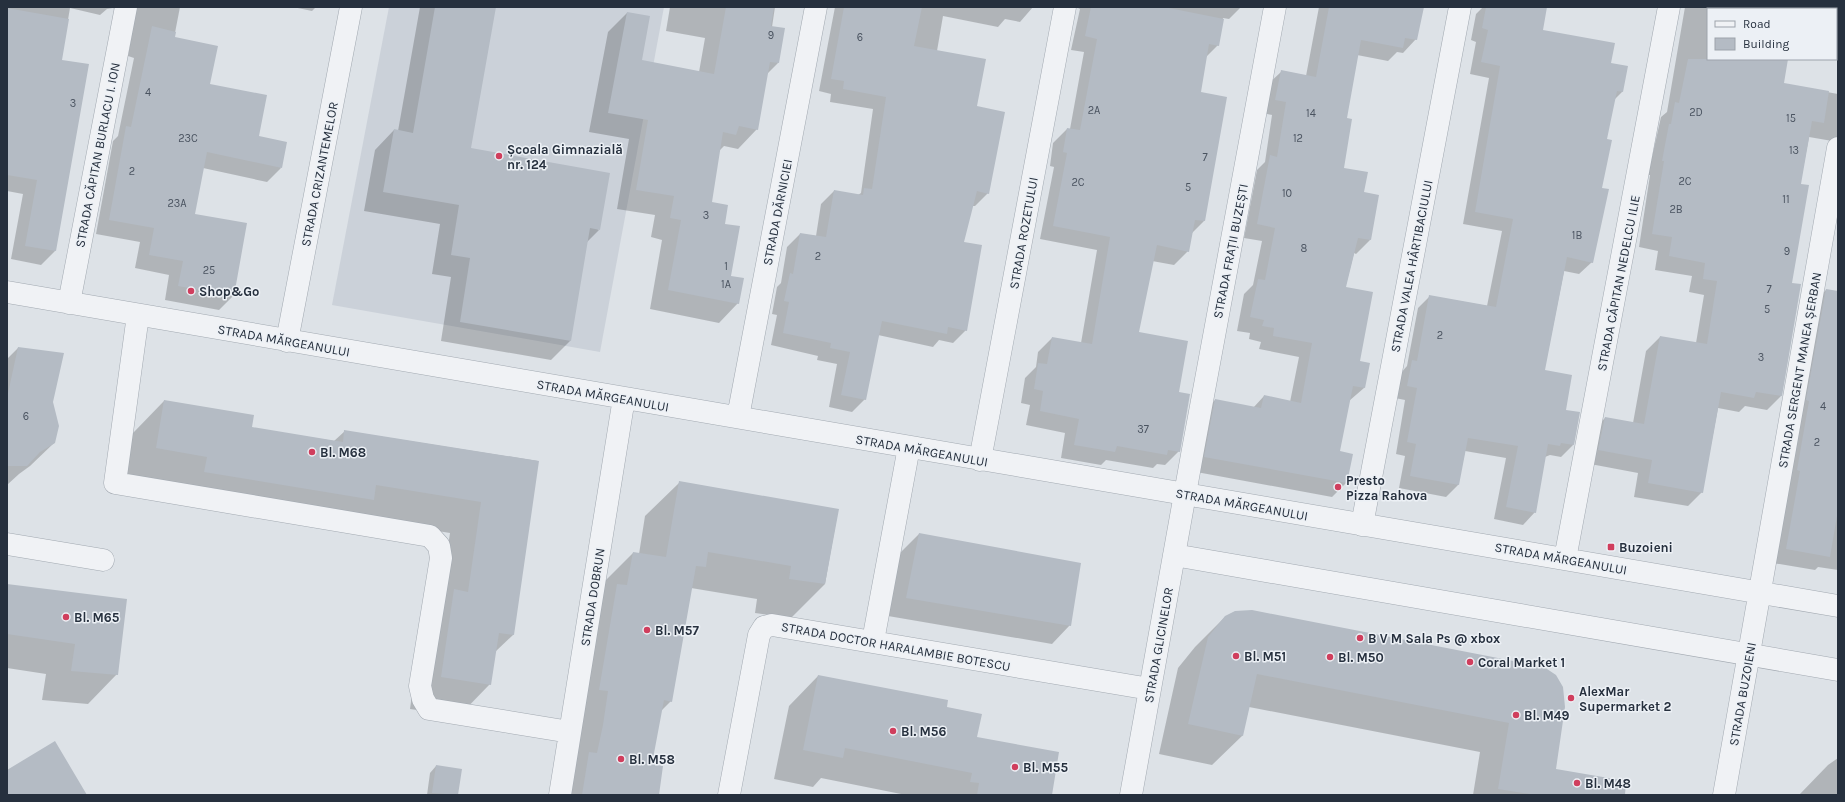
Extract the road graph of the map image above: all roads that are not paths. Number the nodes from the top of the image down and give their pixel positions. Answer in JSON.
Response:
{"nodes":[{"id":1,"x":126,"y":7,"type":"edge"},
{"id":2,"x":352,"y":7,"type":"edge"},
{"id":3,"x":816,"y":7,"type":"edge"},
{"id":4,"x":1065,"y":7,"type":"edge"},
{"id":5,"x":1275,"y":7,"type":"edge"},
{"id":6,"x":1460,"y":7,"type":"edge"},
{"id":7,"x":1669,"y":7,"type":"edge"},
{"id":8,"x":1838,"y":148,"type":"edge"},
{"id":9,"x":7,"y":292,"type":"edge"},
{"id":10,"x":69,"y":303,"type":"junction"},
{"id":11,"x":138,"y":315,"type":"junction"},
{"id":12,"x":287,"y":340,"type":"junction"},
{"id":13,"x":624,"y":398,"type":"junction"},
{"id":14,"x":738,"y":417,"type":"junction"},
{"id":15,"x":909,"y":448,"type":"junction"},
{"id":16,"x":980,"y":460,"type":"junction"},
{"id":17,"x":1185,"y":494,"type":"junction"},
{"id":18,"x":1362,"y":525,"type":"junction"},
{"id":19,"x":7,"y":544,"type":"edge"},
{"id":20,"x":1174,"y":555,"type":"junction"},
{"id":21,"x":1566,"y":559,"type":"junction"},
{"id":22,"x":103,"y":560,"type":"dead end"},
{"id":23,"x":1759,"y":592,"type":"junction"},
{"id":24,"x":1838,"y":606,"type":"edge"},
{"id":25,"x":873,"y":641,"type":"junction"},
{"id":26,"x":1748,"y":654,"type":"junction"},
{"id":27,"x":1838,"y":670,"type":"edge"},
{"id":28,"x":1150,"y":690,"type":"junction"},
{"id":29,"x":570,"y":732,"type":"junction"},
{"id":30,"x":560,"y":795,"type":"edge"},
{"id":31,"x":728,"y":795,"type":"edge"},
{"id":32,"x":1131,"y":795,"type":"edge"},
{"id":33,"x":1724,"y":795,"type":"edge"}],
"edges":[{"from":1,"to":10,"type":"street","name":"STRADA CĂPITAN BURLACU I. ION"},
{"from":2,"to":12,"type":"street","name":"STRADA CRIZANTEMELOR"},
{"from":3,"to":14,"type":"street","name":"STRADA DĂRNICIEI"},
{"from":4,"to":16,"type":"street","name":"STRADA ROZETULUI"},
{"from":5,"to":17,"type":"street","name":"STRADA FRAȚII BUZEȘTI"},
{"from":6,"to":18,"type":"street","name":"STRADA VALEA HÂRTIBACIULUI"},
{"from":7,"to":21,"type":"street","name":"STRADA CĂPITAN NEDELCU ILIE"},
{"from":8,"to":23,"type":"street","name":"STRADA SERGENT MANEA ȘERBAN"},
{"from":9,"to":10,"type":"street","name":"STRADA MĂRGEANULUI"},
{"from":10,"to":11,"type":"street","name":"STRADA MĂRGEANULUI"},
{"from":11,"to":12,"type":"street","name":"STRADA MĂRGEANULUI"},
{"from":11,"to":29,"type":"street"},
{"from":12,"to":13,"type":"street","name":"STRADA MĂRGEANULUI"},
{"from":13,"to":14,"type":"street","name":"STRADA MĂRGEANULUI"},
{"from":13,"to":29,"type":"street","name":"STRADA DOBRUN"},
{"from":14,"to":15,"type":"street","name":"STRADA MĂRGEANULUI"},
{"from":15,"to":16,"type":"street","name":"STRADA MĂRGEANULUI"},
{"from":15,"to":25,"type":"street"},
{"from":16,"to":17,"type":"street","name":"STRADA MĂRGEANULUI"},
{"from":17,"to":18,"type":"street","name":"STRADA MĂRGEANULUI"},
{"from":17,"to":20,"type":"street","name":"STRADA GLICINELOR"},
{"from":18,"to":21,"type":"street","name":"STRADA MĂRGEANULUI"},
{"from":19,"to":22,"type":"street"},
{"from":20,"to":26,"type":"street"},
{"from":20,"to":28,"type":"street","name":"STRADA GLICINELOR"},
{"from":21,"to":23,"type":"street","name":"STRADA MĂRGEANULUI"},
{"from":23,"to":24,"type":"street","name":"STRADA MĂRGEANULUI"},
{"from":23,"to":26,"type":"street","name":"STRADA BUZOIENI"},
{"from":25,"to":28,"type":"street","name":"STRADA DOCTOR HARALAMBIE BOTESCU"},
{"from":25,"to":31,"type":"street","name":"STRADA DOCTOR HARALAMBIE BOTESCU"},
{"from":26,"to":27,"type":"street"},
{"from":26,"to":33,"type":"street","name":"STRADA BUZOIENI"},
{"from":28,"to":32,"type":"street","name":"STRADA GLICINELOR"},
{"from":29,"to":30,"type":"street","name":"STRADA DOBRUN"}]}
